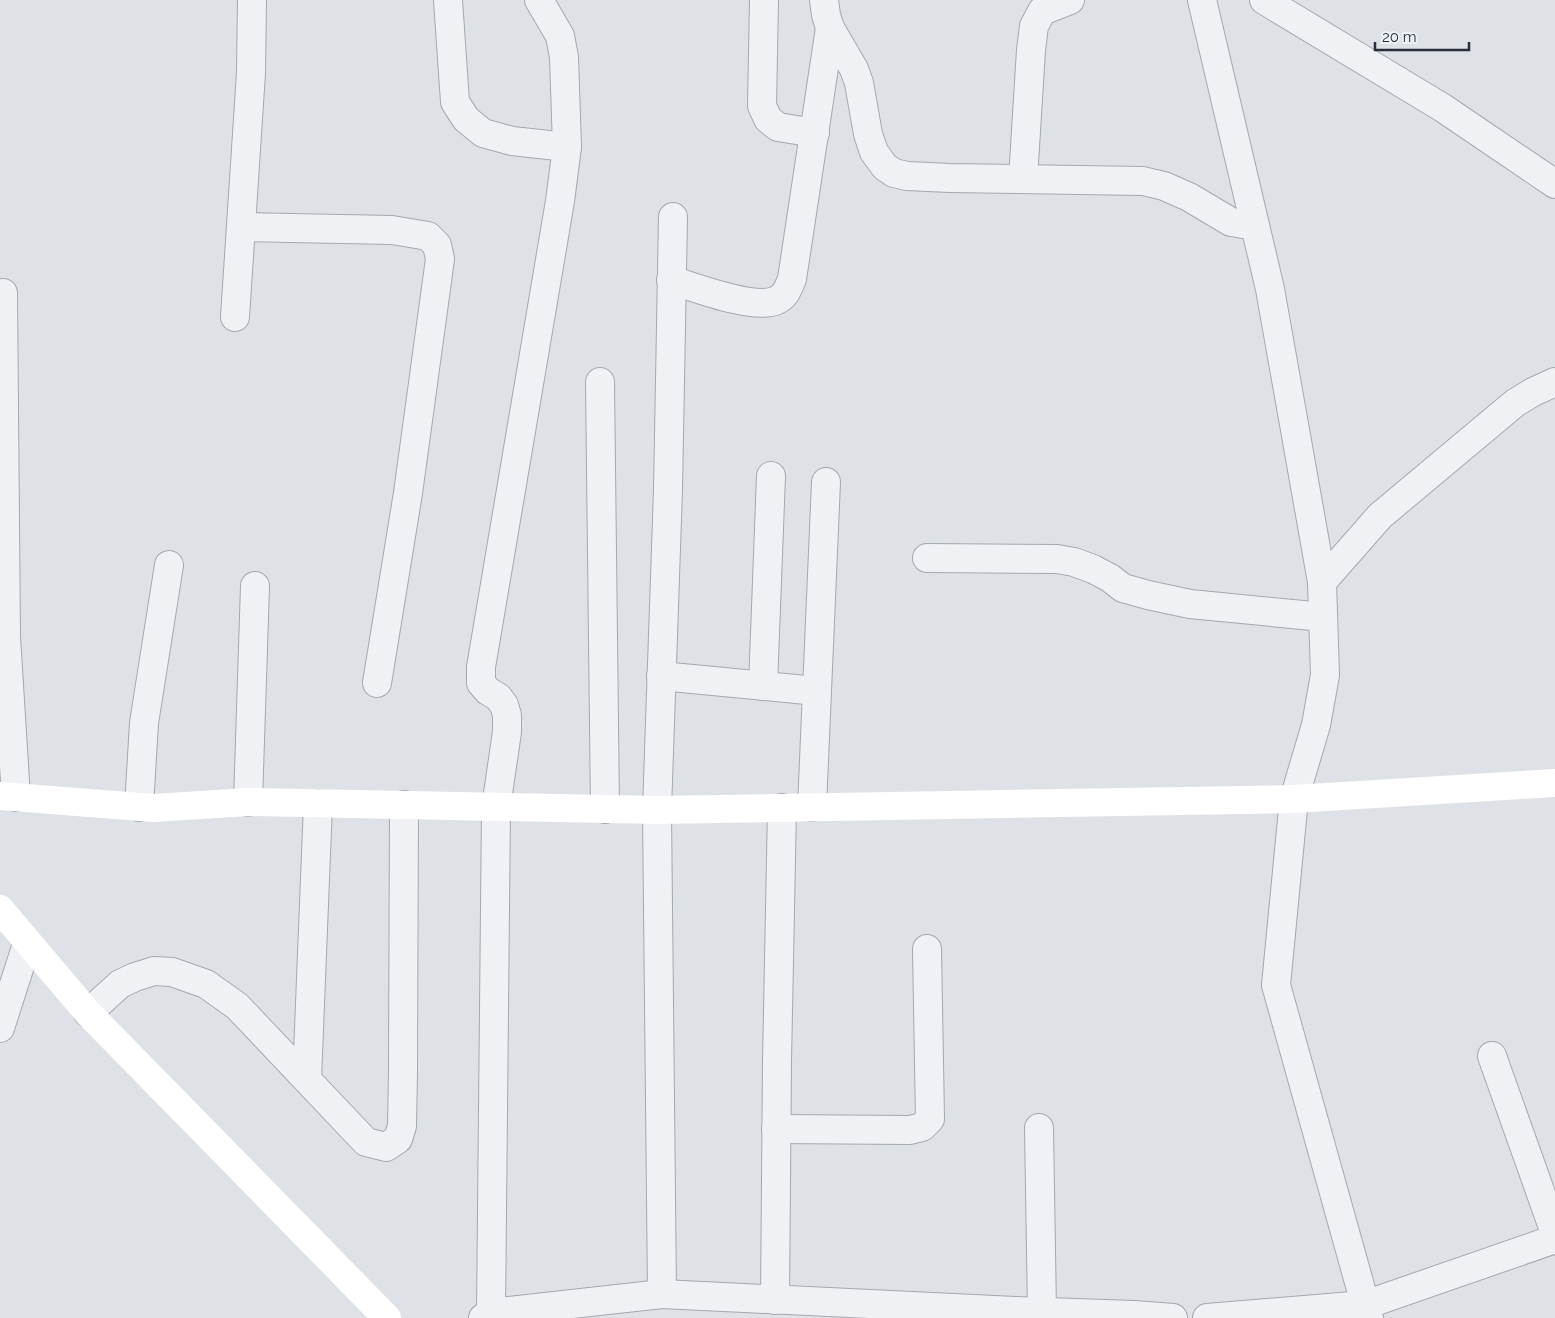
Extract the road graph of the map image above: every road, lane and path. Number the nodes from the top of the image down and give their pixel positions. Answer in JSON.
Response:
{"nodes":[{"id":1,"x":252,"y":0,"type":"edge"},
{"id":2,"x":448,"y":0,"type":"edge"},
{"id":3,"x":539,"y":0,"type":"edge"},
{"id":4,"x":764,"y":0,"type":"edge"},
{"id":5,"x":824,"y":0,"type":"edge"},
{"id":6,"x":1070,"y":0,"type":"edge"},
{"id":7,"x":1202,"y":0,"type":"edge"},
{"id":8,"x":1264,"y":0,"type":"edge"},
{"id":9,"x":830,"y":28,"type":"junction"},
{"id":10,"x":815,"y":133,"type":"junction"},
{"id":11,"x":567,"y":147,"type":"junction"},
{"id":12,"x":1023,"y":179,"type":"junction"},
{"id":13,"x":1555,"y":184,"type":"edge"},
{"id":14,"x":673,"y":217,"type":"dead end"},
{"id":15,"x":1255,"y":226,"type":"junction"},
{"id":16,"x":241,"y":227,"type":"junction"},
{"id":17,"x":671,"y":280,"type":"junction"},
{"id":18,"x":3,"y":293,"type":"dead end"},
{"id":19,"x":235,"y":318,"type":"dead end"},
{"id":20,"x":600,"y":382,"type":"dead end"},
{"id":21,"x":1555,"y":382,"type":"edge"},
{"id":22,"x":771,"y":476,"type":"dead end"},
{"id":23,"x":826,"y":482,"type":"dead end"},
{"id":24,"x":927,"y":558,"type":"dead end"},
{"id":25,"x":169,"y":565,"type":"dead end"},
{"id":26,"x":1322,"y":582,"type":"junction"},
{"id":27,"x":255,"y":586,"type":"dead end"},
{"id":28,"x":1323,"y":617,"type":"junction"},
{"id":29,"x":661,"y":676,"type":"junction"},
{"id":30,"x":377,"y":683,"type":"dead end"},
{"id":31,"x":763,"y":686,"type":"junction"},
{"id":32,"x":817,"y":691,"type":"junction"},
{"id":33,"x":1555,"y":783,"type":"edge"},
{"id":34,"x":8,"y":796,"type":"edge"},
{"id":35,"x":1294,"y":798,"type":"junction"},
{"id":36,"x":248,"y":802,"type":"junction"},
{"id":37,"x":318,"y":804,"type":"junction"},
{"id":38,"x":404,"y":806,"type":"junction"},
{"id":39,"x":139,"y":807,"type":"junction"},
{"id":40,"x":496,"y":807,"type":"junction"},
{"id":41,"x":812,"y":807,"type":"junction"},
{"id":42,"x":782,"y":808,"type":"junction"},
{"id":43,"x":605,"y":809,"type":"junction"},
{"id":44,"x":657,"y":810,"type":"junction"},
{"id":45,"x":0,"y":909,"type":"edge"},
{"id":46,"x":28,"y":944,"type":"junction"},
{"id":47,"x":927,"y":949,"type":"dead end"},
{"id":48,"x":88,"y":1013,"type":"junction"},
{"id":49,"x":0,"y":1028,"type":"edge"},
{"id":50,"x":1492,"y":1056,"type":"dead end"},
{"id":51,"x":307,"y":1079,"type":"junction"},
{"id":52,"x":1039,"y":1128,"type":"dead end"},
{"id":53,"x":776,"y":1129,"type":"junction"},
{"id":54,"x":1555,"y":1233,"type":"edge"},
{"id":55,"x":1555,"y":1239,"type":"edge"},
{"id":56,"x":662,"y":1294,"type":"junction"},
{"id":57,"x":775,"y":1300,"type":"junction"},
{"id":58,"x":1367,"y":1311,"type":"edge"},
{"id":59,"x":919,"y":1312,"type":"edge"},
{"id":60,"x":1042,"y":1312,"type":"junction"},
{"id":61,"x":487,"y":1315,"type":"edge"},
{"id":62,"x":1015,"y":1315,"type":"edge"},
{"id":63,"x":1145,"y":1317,"type":"edge"},
{"id":64,"x":387,"y":1318,"type":"edge"},
{"id":65,"x":1173,"y":1318,"type":"edge"},
{"id":66,"x":1207,"y":1318,"type":"edge"}],
"edges":[{"from":1,"to":16,"type":"street"},
{"from":2,"to":11,"type":"street"},
{"from":3,"to":11,"type":"street"},
{"from":4,"to":10,"type":"street"},
{"from":5,"to":9,"type":"street"},
{"from":6,"to":12,"type":"street"},
{"from":7,"to":15,"type":"street"},
{"from":8,"to":13,"type":"street"},
{"from":9,"to":10,"type":"street"},
{"from":9,"to":12,"type":"street"},
{"from":10,"to":17,"type":"street"},
{"from":11,"to":40,"type":"street"},
{"from":12,"to":15,"type":"street"},
{"from":14,"to":17,"type":"street"},
{"from":15,"to":26,"type":"street"},
{"from":16,"to":19,"type":"street"},
{"from":16,"to":30,"type":"street"},
{"from":17,"to":29,"type":"street"},
{"from":18,"to":34,"type":"street"},
{"from":20,"to":43,"type":"street"},
{"from":21,"to":26,"type":"street"},
{"from":22,"to":31,"type":"street"},
{"from":23,"to":32,"type":"street"},
{"from":24,"to":28,"type":"street"},
{"from":25,"to":39,"type":"street"},
{"from":26,"to":28,"type":"street"},
{"from":27,"to":36,"type":"street"},
{"from":28,"to":35,"type":"street"},
{"from":29,"to":31,"type":"street"},
{"from":29,"to":44,"type":"street"},
{"from":31,"to":32,"type":"street"},
{"from":32,"to":41,"type":"street"},
{"from":33,"to":35,"type":"street"},
{"from":34,"to":39,"type":"street"},
{"from":35,"to":41,"type":"street"},
{"from":35,"to":58,"type":"street"},
{"from":36,"to":37,"type":"street"},
{"from":36,"to":39,"type":"street"},
{"from":37,"to":38,"type":"street"},
{"from":37,"to":51,"type":"street"},
{"from":38,"to":40,"type":"street"},
{"from":38,"to":51,"type":"street"},
{"from":40,"to":43,"type":"street"},
{"from":40,"to":61,"type":"street"},
{"from":41,"to":42,"type":"street"},
{"from":42,"to":44,"type":"street"},
{"from":42,"to":53,"type":"street"},
{"from":43,"to":44,"type":"street"},
{"from":44,"to":56,"type":"street"},
{"from":45,"to":46,"type":"street"},
{"from":46,"to":48,"type":"street"},
{"from":46,"to":49,"type":"street"},
{"from":47,"to":53,"type":"street"},
{"from":48,"to":51,"type":"street"},
{"from":48,"to":64,"type":"street"},
{"from":50,"to":54,"type":"street"},
{"from":52,"to":60,"type":"street"},
{"from":53,"to":57,"type":"street"},
{"from":55,"to":58,"type":"street"},
{"from":56,"to":57,"type":"street"},
{"from":56,"to":61,"type":"street"},
{"from":57,"to":59,"type":"street"},
{"from":58,"to":66,"type":"street"},
{"from":59,"to":62,"type":"street"},
{"from":60,"to":62,"type":"street"},
{"from":60,"to":63,"type":"street"},
{"from":63,"to":65,"type":"street"}]}
